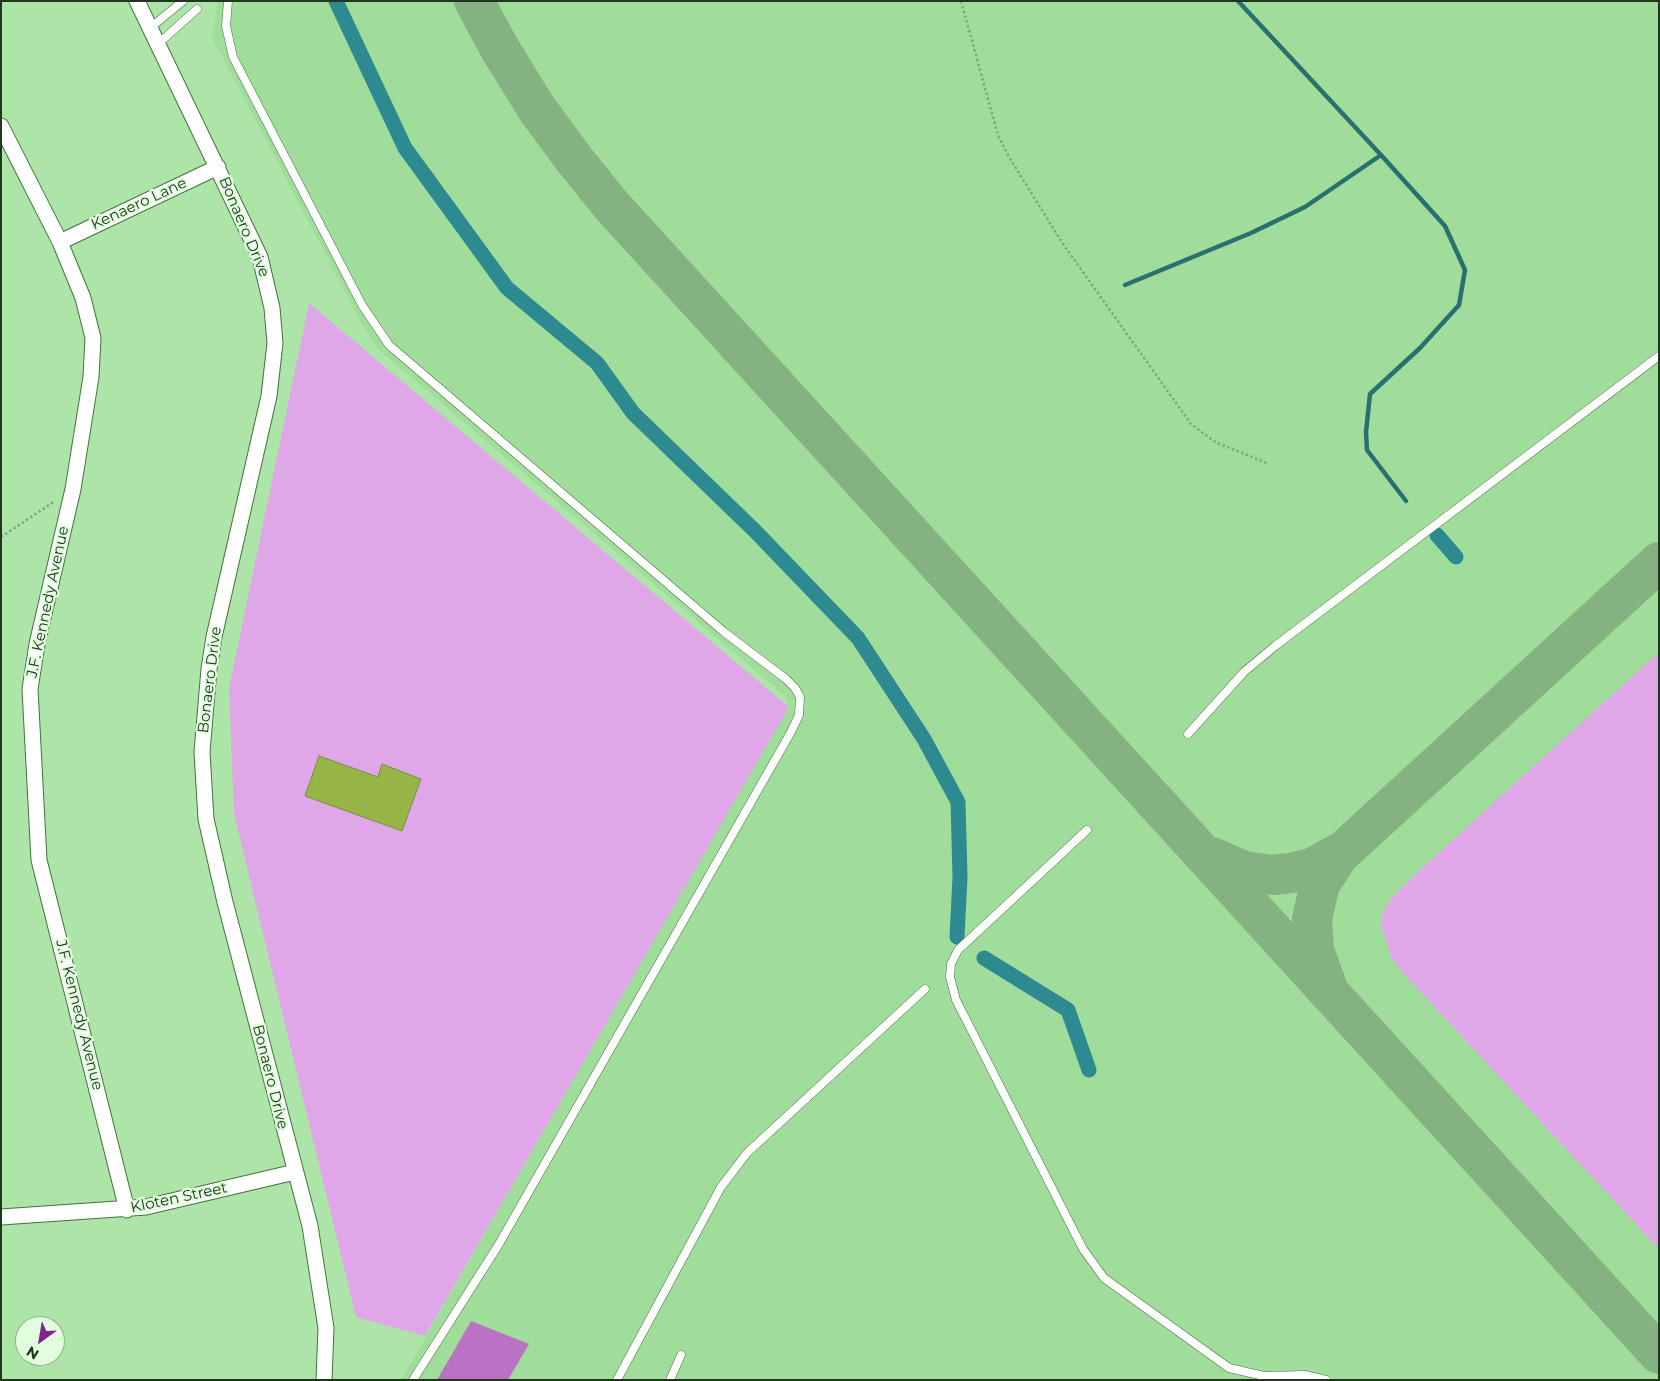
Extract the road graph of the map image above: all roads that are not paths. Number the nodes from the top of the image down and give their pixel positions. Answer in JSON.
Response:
{"nodes":[{"id":1,"x":138,"y":1,"type":"edge"},
{"id":2,"x":184,"y":1,"type":"edge"},
{"id":3,"x":228,"y":1,"type":"edge"},
{"id":4,"x":198,"y":9,"type":"dead end"},
{"id":5,"x":150,"y":28,"type":"junction"},
{"id":6,"x":158,"y":44,"type":"junction"},
{"id":7,"x":1,"y":126,"type":"edge"},
{"id":8,"x":218,"y":167,"type":"junction"},
{"id":9,"x":60,"y":242,"type":"junction"},
{"id":10,"x":1659,"y":356,"type":"edge"},
{"id":11,"x":1188,"y":734,"type":"dead end"},
{"id":12,"x":1087,"y":830,"type":"dead end"},
{"id":13,"x":925,"y":989,"type":"dead end"},
{"id":14,"x":295,"y":1172,"type":"junction"},
{"id":15,"x":127,"y":1210,"type":"junction"},
{"id":16,"x":1,"y":1217,"type":"edge"},
{"id":17,"x":682,"y":1355,"type":"dead end"},
{"id":18,"x":324,"y":1380,"type":"edge"},
{"id":19,"x":413,"y":1380,"type":"edge"},
{"id":20,"x":617,"y":1380,"type":"edge"},
{"id":21,"x":670,"y":1380,"type":"edge"},
{"id":22,"x":1326,"y":1380,"type":"edge"}],
"edges":[{"from":1,"to":5,"type":"street","name":"Bonaero Drive"},
{"from":2,"to":5,"type":"lane"},
{"from":3,"to":19,"type":"lane"},
{"from":4,"to":6,"type":"lane"},
{"from":5,"to":6,"type":"street","name":"Bonaero Drive"},
{"from":6,"to":8,"type":"street","name":"Bonaero Drive"},
{"from":7,"to":9,"type":"street","name":"J.F. Kennedy Avenue"},
{"from":8,"to":9,"type":"street","name":"Kenaero Lane"},
{"from":8,"to":14,"type":"street","name":"Bonaero Drive"},
{"from":9,"to":15,"type":"street","name":"J.F. Kennedy Avenue"},
{"from":10,"to":11,"type":"lane"},
{"from":12,"to":22,"type":"lane"},
{"from":13,"to":20,"type":"lane"},
{"from":14,"to":15,"type":"street","name":"Kloten Street"},
{"from":14,"to":18,"type":"street","name":"Bonaero Drive"},
{"from":15,"to":16,"type":"street","name":"Kloten Street"},
{"from":17,"to":21,"type":"lane"}]}
